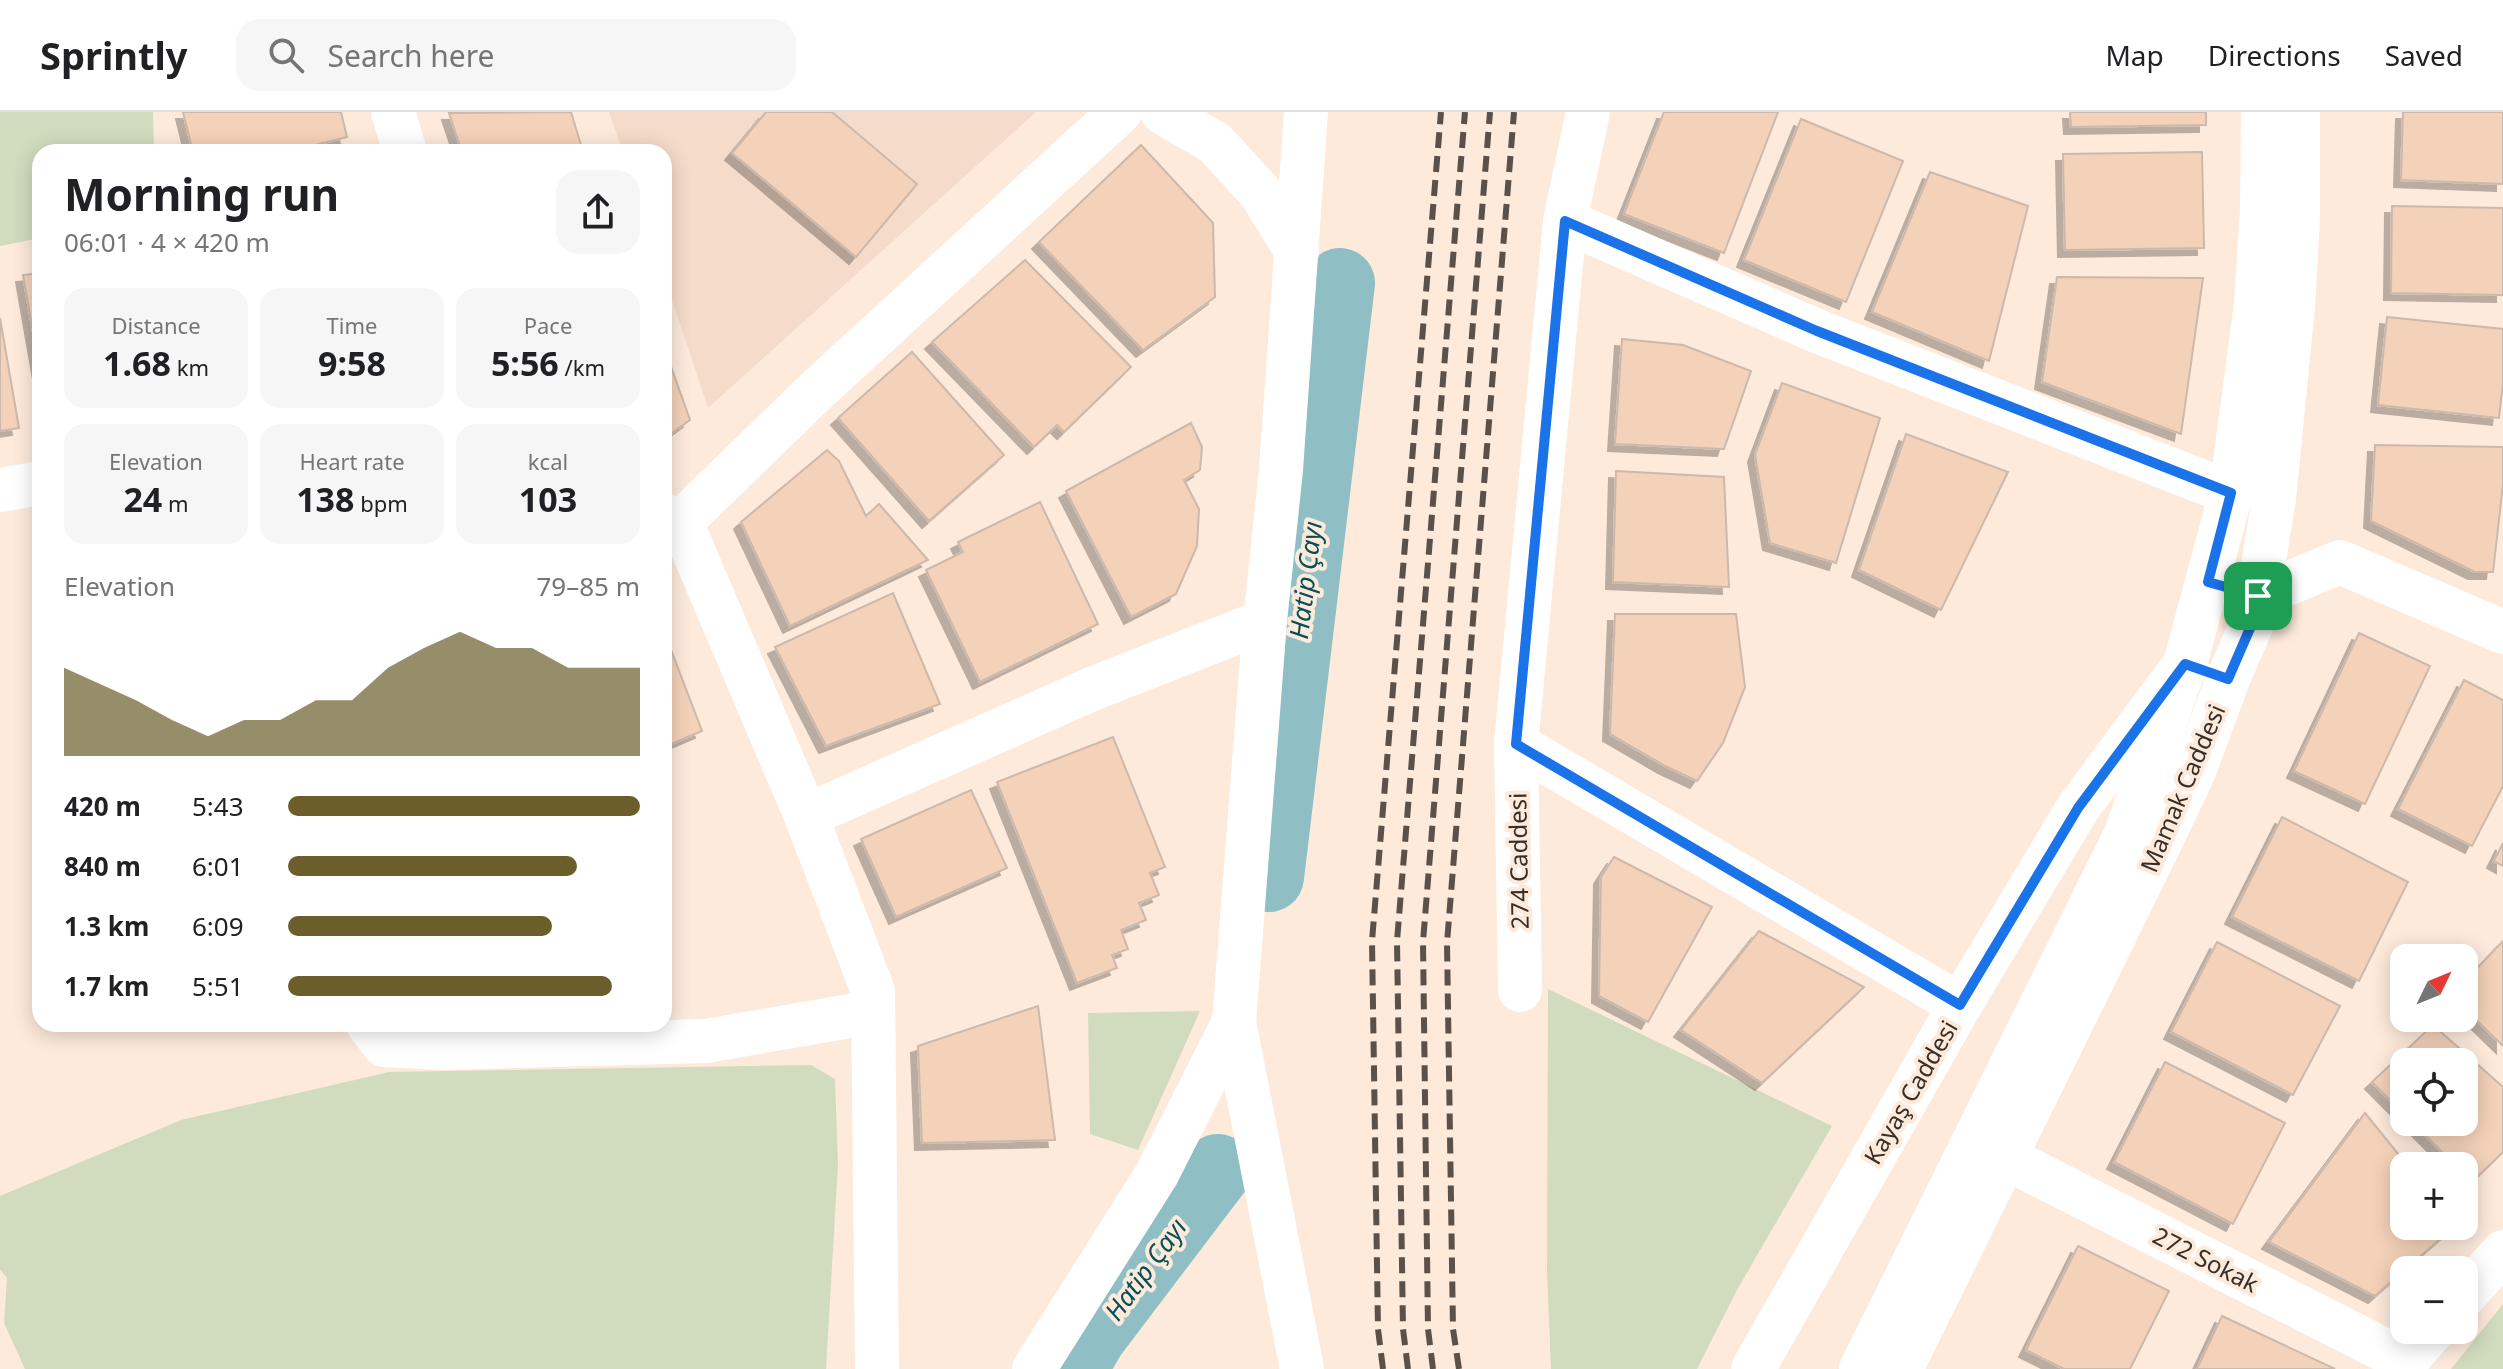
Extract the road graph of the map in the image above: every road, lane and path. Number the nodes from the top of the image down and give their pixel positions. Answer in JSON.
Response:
{"nodes":[{"id":1,"x":393,"y":112,"type":"edge"},
{"id":2,"x":1120,"y":112,"type":"edge"},
{"id":3,"x":1162,"y":112,"type":"edge"},
{"id":4,"x":1306,"y":112,"type":"edge"},
{"id":5,"x":1588,"y":112,"type":"edge"},
{"id":6,"x":2263,"y":112,"type":"edge"},
{"id":7,"x":2298,"y":112,"type":"edge"},
{"id":8,"x":403,"y":144,"type":"edge"},
{"id":9,"x":1565,"y":221,"type":"junction"},
{"id":10,"x":1297,"y":252,"type":"junction"},
{"id":11,"x":32,"y":484,"type":"edge"},
{"id":12,"x":0,"y":490,"type":"edge"},
{"id":13,"x":2231,"y":493,"type":"junction"},
{"id":14,"x":672,"y":518,"type":"edge"},
{"id":15,"x":2208,"y":582,"type":"junction"},
{"id":16,"x":2258,"y":596,"type":"junction"},
{"id":17,"x":1265,"y":621,"type":"junction"},
{"id":18,"x":2503,"y":632,"type":"edge"},
{"id":19,"x":2185,"y":664,"type":"junction"},
{"id":20,"x":2228,"y":679,"type":"junction"},
{"id":21,"x":1516,"y":744,"type":"junction"},
{"id":22,"x":806,"y":816,"type":"junction"},
{"id":23,"x":1520,"y":990,"type":"dead end"},
{"id":24,"x":1960,"y":1005,"type":"junction"},
{"id":25,"x":873,"y":1012,"type":"junction"},
{"id":26,"x":1234,"y":1022,"type":"junction"},
{"id":27,"x":374,"y":1032,"type":"edge"},
{"id":28,"x":2006,"y":1158,"type":"junction"},
{"id":29,"x":2503,"y":1252,"type":"edge"},
{"id":30,"x":2478,"y":1280,"type":"edge"},
{"id":31,"x":2414,"y":1353,"type":"edge"},
{"id":32,"x":877,"y":1369,"type":"edge"},
{"id":33,"x":1034,"y":1369,"type":"edge"},
{"id":34,"x":1302,"y":1369,"type":"edge"},
{"id":35,"x":1753,"y":1369,"type":"edge"},
{"id":36,"x":1861,"y":1369,"type":"edge"},
{"id":37,"x":1901,"y":1369,"type":"edge"}],
"edges":[{"from":1,"to":8,"type":"street"},
{"from":2,"to":14,"type":"street"},
{"from":3,"to":10,"type":"street"},
{"from":4,"to":10,"type":"street"},
{"from":5,"to":9,"type":"street","name":"274 Caddesi"},
{"from":6,"to":13,"type":"street","name":"Mamak Caddesi"},
{"from":7,"to":16,"type":"street","name":"Mamak Caddesi"},
{"from":9,"to":13,"type":"street"},
{"from":9,"to":21,"type":"street","name":"274 Caddesi"},
{"from":10,"to":17,"type":"street"},
{"from":11,"to":12,"type":"street"},
{"from":13,"to":15,"type":"street","name":"Mamak Caddesi"},
{"from":14,"to":22,"type":"street"},
{"from":15,"to":16,"type":"street"},
{"from":15,"to":19,"type":"street","name":"Mamak Caddesi"},
{"from":16,"to":18,"type":"street"},
{"from":16,"to":20,"type":"street","name":"Mamak Caddesi"},
{"from":17,"to":22,"type":"street"},
{"from":17,"to":26,"type":"street"},
{"from":19,"to":20,"type":"street"},
{"from":19,"to":24,"type":"street","name":"Kayaş Caddesi"},
{"from":19,"to":36,"type":"street","name":"Mamak Caddesi"},
{"from":20,"to":28,"type":"street","name":"Mamak Caddesi"},
{"from":21,"to":23,"type":"street","name":"274 Caddesi"},
{"from":21,"to":24,"type":"street"},
{"from":22,"to":25,"type":"street"},
{"from":24,"to":35,"type":"street","name":"Kayaş Caddesi"},
{"from":25,"to":27,"type":"street"},
{"from":25,"to":32,"type":"street"},
{"from":26,"to":33,"type":"street"},
{"from":26,"to":34,"type":"street"},
{"from":28,"to":31,"type":"street","name":"272 Sokak"},
{"from":28,"to":37,"type":"street","name":"Mamak Caddesi"},
{"from":29,"to":30,"type":"street"}]}
